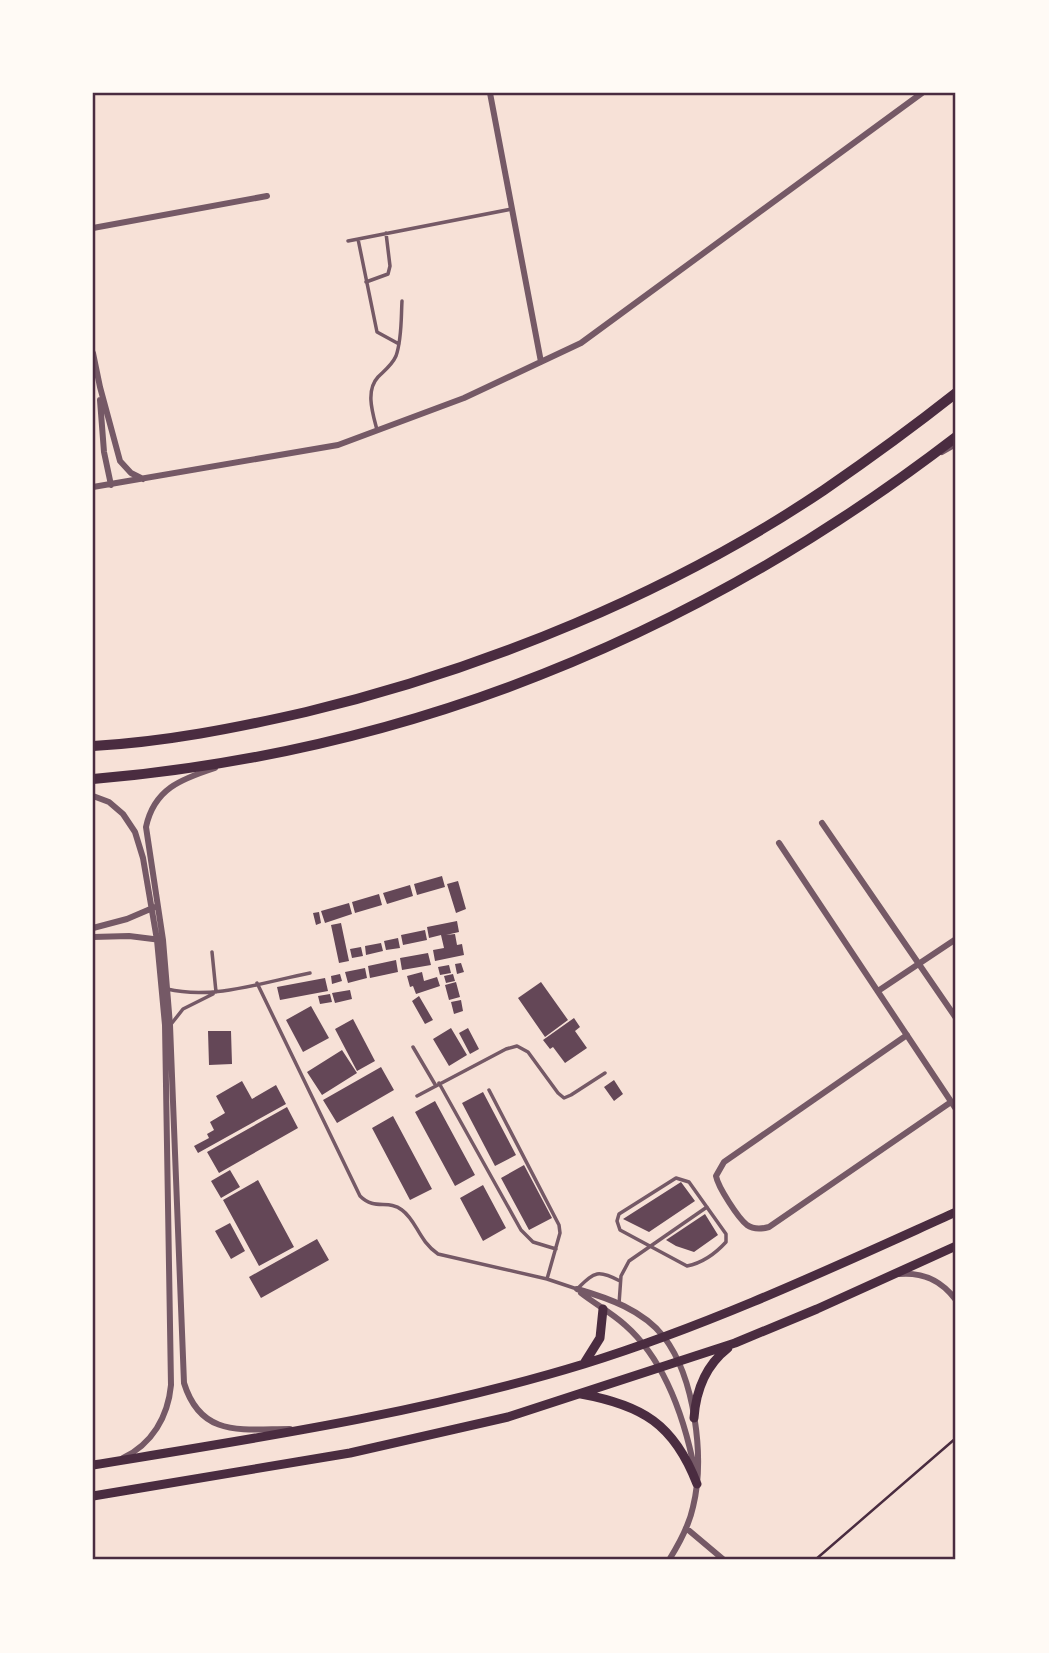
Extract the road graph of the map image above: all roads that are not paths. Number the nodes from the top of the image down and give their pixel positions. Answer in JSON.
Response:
{"nodes":[{"id":1,"x":491,"y":93,"type":"edge"},
{"id":2,"x":922,"y":93,"type":"edge"},
{"id":3,"x":267,"y":196,"type":"dead end"},
{"id":4,"x":512,"y":209,"type":"junction"},
{"id":5,"x":93,"y":228,"type":"edge"},
{"id":6,"x":386,"y":233,"type":"junction"},
{"id":7,"x":358,"y":239,"type":"junction"},
{"id":8,"x":348,"y":241,"type":"dead end"},
{"id":9,"x":366,"y":282,"type":"junction"},
{"id":10,"x":402,"y":301,"type":"dead end"},
{"id":11,"x":399,"y":344,"type":"junction"},
{"id":12,"x":93,"y":353,"type":"edge"},
{"id":13,"x":541,"y":362,"type":"junction"},
{"id":14,"x":100,"y":387,"type":"junction"},
{"id":15,"x":956,"y":393,"type":"edge"},
{"id":16,"x":377,"y":430,"type":"junction"},
{"id":17,"x":956,"y":437,"type":"edge"},
{"id":18,"x":956,"y":444,"type":"edge"},
{"id":19,"x":925,"y":461,"type":"junction"},
{"id":20,"x":146,"y":479,"type":"junction"},
{"id":21,"x":111,"y":485,"type":"junction"},
{"id":22,"x":93,"y":487,"type":"edge"},
{"id":23,"x":93,"y":746,"type":"edge"},
{"id":24,"x":230,"y":763,"type":"junction"},
{"id":25,"x":93,"y":779,"type":"edge"},
{"id":26,"x":93,"y":796,"type":"edge"},
{"id":27,"x":822,"y":823,"type":"dead end"},
{"id":28,"x":779,"y":843,"type":"dead end"},
{"id":29,"x":154,"y":908,"type":"junction"},
{"id":30,"x":93,"y":928,"type":"edge"},
{"id":31,"x":93,"y":937,"type":"edge"},
{"id":32,"x":956,"y":939,"type":"edge"},
{"id":33,"x":160,"y":940,"type":"junction"},
{"id":34,"x":212,"y":952,"type":"dead end"},
{"id":35,"x":919,"y":964,"type":"junction"},
{"id":36,"x":310,"y":973,"type":"dead end"},
{"id":37,"x":257,"y":983,"type":"junction"},
{"id":38,"x":167,"y":989,"type":"junction"},
{"id":39,"x":878,"y":991,"type":"junction"},
{"id":40,"x":216,"y":992,"type":"junction"},
{"id":41,"x":956,"y":1018,"type":"edge"},
{"id":42,"x":170,"y":1025,"type":"junction"},
{"id":43,"x":907,"y":1035,"type":"junction"},
{"id":44,"x":413,"y":1047,"type":"dead end"},
{"id":45,"x":605,"y":1073,"type":"dead end"},
{"id":46,"x":437,"y":1085,"type":"junction"},
{"id":47,"x":489,"y":1090,"type":"dead end"},
{"id":48,"x":417,"y":1096,"type":"dead end"},
{"id":49,"x":951,"y":1102,"type":"junction"},
{"id":50,"x":956,"y":1109,"type":"edge"},
{"id":51,"x":707,"y":1206,"type":"junction"},
{"id":52,"x":956,"y":1212,"type":"edge"},
{"id":53,"x":650,"y":1246,"type":"junction"},
{"id":54,"x":956,"y":1246,"type":"edge"},
{"id":55,"x":556,"y":1249,"type":"junction"},
{"id":56,"x":894,"y":1274,"type":"junction"},
{"id":57,"x":956,"y":1278,"type":"edge"},
{"id":58,"x":547,"y":1279,"type":"junction"},
{"id":59,"x":620,"y":1281,"type":"junction"},
{"id":60,"x":576,"y":1289,"type":"junction"},
{"id":61,"x":956,"y":1289,"type":"edge"},
{"id":62,"x":956,"y":1300,"type":"edge"},
{"id":63,"x":619,"y":1304,"type":"junction"},
{"id":64,"x":603,"y":1309,"type":"junction"},
{"id":65,"x":664,"y":1337,"type":"junction"},
{"id":66,"x":735,"y":1343,"type":"junction"},
{"id":67,"x":644,"y":1344,"type":"junction"},
{"id":68,"x":677,"y":1362,"type":"junction"},
{"id":69,"x":584,"y":1364,"type":"junction"},
{"id":70,"x":659,"y":1367,"type":"junction"},
{"id":71,"x":580,"y":1393,"type":"junction"},
{"id":72,"x":694,"y":1418,"type":"junction"},
{"id":73,"x":313,"y":1429,"type":"junction"},
{"id":74,"x":118,"y":1460,"type":"junction"},
{"id":75,"x":93,"y":1465,"type":"edge"},
{"id":76,"x":697,"y":1484,"type":"junction"},
{"id":77,"x":93,"y":1496,"type":"edge"},
{"id":78,"x":686,"y":1528,"type":"junction"},
{"id":79,"x":669,"y":1560,"type":"edge"},
{"id":80,"x":724,"y":1560,"type":"edge"}],
"edges":[{"from":1,"to":4,"type":"street"},
{"from":2,"to":13,"type":"street"},
{"from":3,"to":5,"type":"street"},
{"from":4,"to":6,"type":"lane"},
{"from":4,"to":13,"type":"street"},
{"from":6,"to":7,"type":"lane"},
{"from":6,"to":9,"type":"lane"},
{"from":7,"to":8,"type":"lane"},
{"from":7,"to":9,"type":"lane"},
{"from":9,"to":11,"type":"lane"},
{"from":10,"to":11,"type":"lane"},
{"from":11,"to":16,"type":"lane"},
{"from":12,"to":14,"type":"street"},
{"from":13,"to":16,"type":"street"},
{"from":14,"to":20,"type":"street"},
{"from":14,"to":21,"type":"street"},
{"from":15,"to":23,"type":"main road"},
{"from":16,"to":20,"type":"street"},
{"from":17,"to":19,"type":"main road"},
{"from":18,"to":19,"type":"street"},
{"from":19,"to":24,"type":"main road"},
{"from":20,"to":21,"type":"street"},
{"from":21,"to":22,"type":"street"},
{"from":24,"to":25,"type":"main road"},
{"from":24,"to":29,"type":"street"},
{"from":26,"to":29,"type":"street"},
{"from":27,"to":35,"type":"street"},
{"from":28,"to":39,"type":"street"},
{"from":29,"to":30,"type":"street"},
{"from":29,"to":33,"type":"street"},
{"from":31,"to":33,"type":"street"},
{"from":32,"to":35,"type":"street"},
{"from":33,"to":38,"type":"street"},
{"from":33,"to":74,"type":"street"},
{"from":34,"to":40,"type":"lane"},
{"from":35,"to":39,"type":"street"},
{"from":35,"to":41,"type":"street"},
{"from":36,"to":37,"type":"lane"},
{"from":37,"to":40,"type":"lane"},
{"from":37,"to":58,"type":"lane"},
{"from":38,"to":40,"type":"lane"},
{"from":38,"to":42,"type":"street"},
{"from":39,"to":43,"type":"street"},
{"from":40,"to":42,"type":"lane"},
{"from":42,"to":73,"type":"street"},
{"from":43,"to":49,"type":"street"},
{"from":43,"to":49,"type":"street"},
{"from":44,"to":46,"type":"lane"},
{"from":45,"to":46,"type":"lane"},
{"from":46,"to":48,"type":"lane"},
{"from":46,"to":55,"type":"lane"},
{"from":47,"to":55,"type":"lane"},
{"from":49,"to":50,"type":"street"},
{"from":51,"to":53,"type":"lane"},
{"from":51,"to":53,"type":"lane"},
{"from":51,"to":53,"type":"lane"},
{"from":52,"to":65,"type":"main road"},
{"from":53,"to":59,"type":"lane"},
{"from":54,"to":56,"type":"main road"},
{"from":55,"to":58,"type":"lane"},
{"from":56,"to":62,"type":"street"},
{"from":56,"to":66,"type":"main road"},
{"from":57,"to":61,"type":"street"},
{"from":58,"to":60,"type":"lane"},
{"from":59,"to":60,"type":"lane"},
{"from":59,"to":63,"type":"lane"},
{"from":60,"to":63,"type":"street"},
{"from":60,"to":64,"type":"street"},
{"from":63,"to":65,"type":"street"},
{"from":64,"to":67,"type":"street"},
{"from":64,"to":69,"type":"main road"},
{"from":65,"to":67,"type":"main road"},
{"from":65,"to":68,"type":"street"},
{"from":66,"to":68,"type":"main road"},
{"from":66,"to":72,"type":"main road"},
{"from":67,"to":69,"type":"main road"},
{"from":67,"to":70,"type":"street"},
{"from":68,"to":70,"type":"main road"},
{"from":68,"to":72,"type":"street"},
{"from":69,"to":73,"type":"main road"},
{"from":70,"to":71,"type":"main road"},
{"from":70,"to":76,"type":"street"},
{"from":71,"to":76,"type":"main road"},
{"from":71,"to":77,"type":"main road"},
{"from":72,"to":76,"type":"street"},
{"from":73,"to":74,"type":"main road"},
{"from":74,"to":75,"type":"main road"},
{"from":76,"to":78,"type":"street"},
{"from":78,"to":79,"type":"street"},
{"from":78,"to":80,"type":"street"}]}
